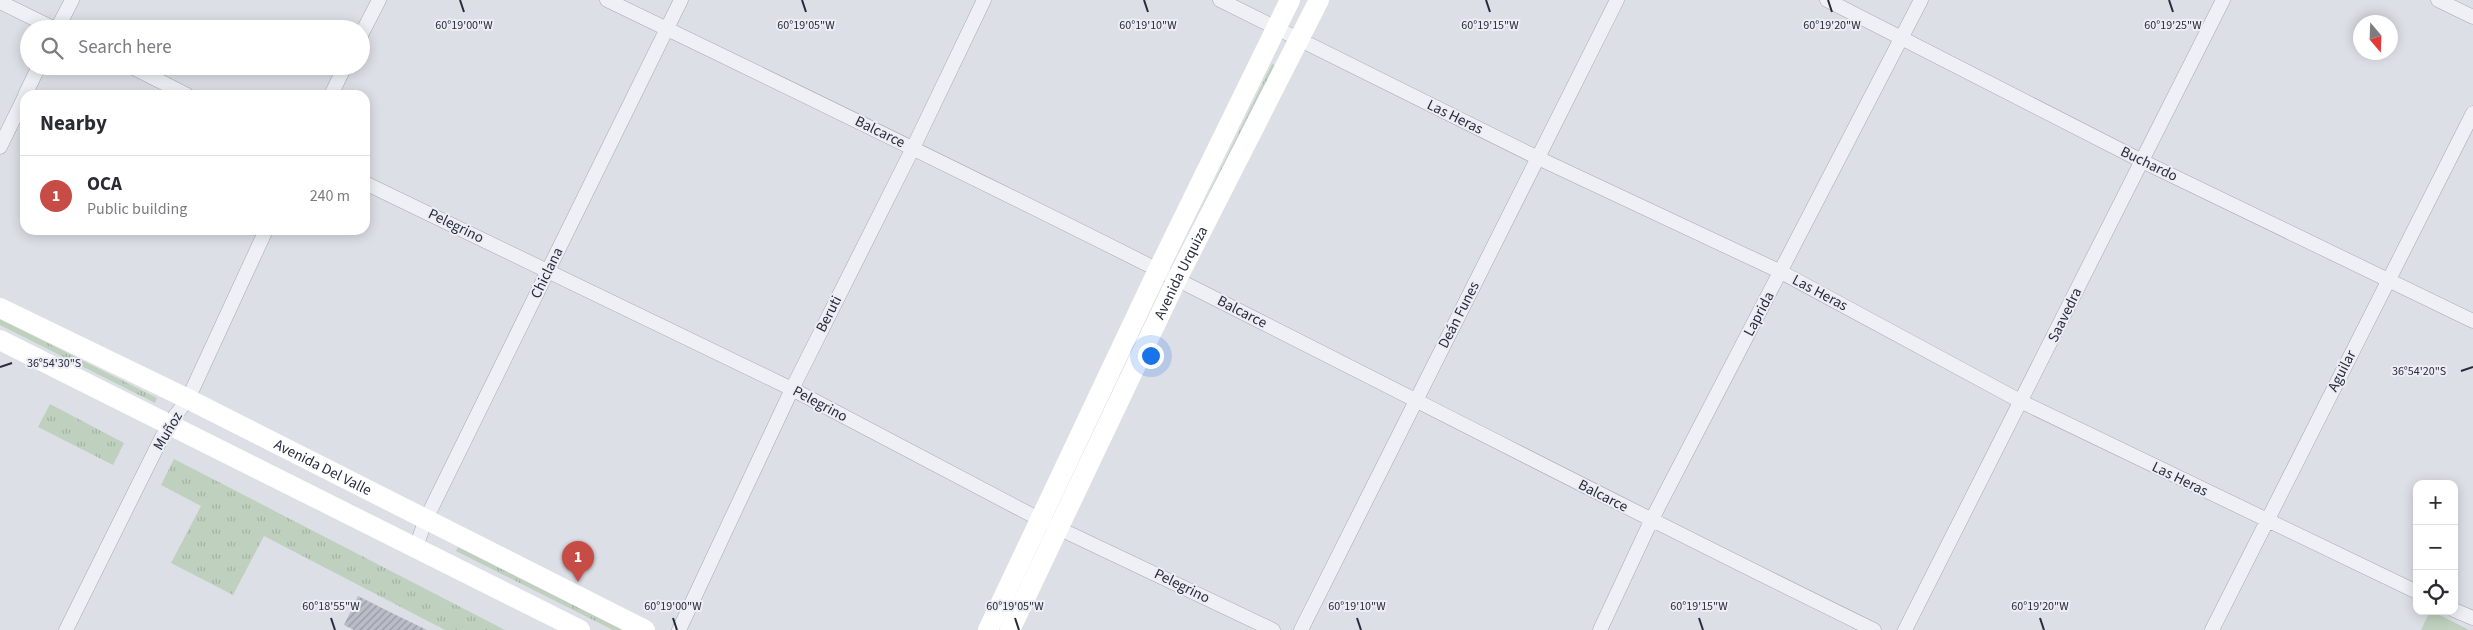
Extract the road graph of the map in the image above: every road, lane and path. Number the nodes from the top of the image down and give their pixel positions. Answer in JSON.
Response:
{"nodes":[{"id":1,"x":72,"y":0,"type":"edge"},
{"id":2,"x":379,"y":0,"type":"edge"},
{"id":3,"x":607,"y":0,"type":"edge"},
{"id":4,"x":681,"y":0,"type":"edge"},
{"id":5,"x":984,"y":0,"type":"edge"},
{"id":6,"x":1220,"y":0,"type":"edge"},
{"id":7,"x":1290,"y":0,"type":"edge"},
{"id":8,"x":1319,"y":0,"type":"edge"},
{"id":9,"x":1617,"y":0,"type":"edge"},
{"id":10,"x":1827,"y":0,"type":"edge"},
{"id":11,"x":1921,"y":0,"type":"edge"},
{"id":12,"x":2223,"y":0,"type":"edge"},
{"id":13,"x":2438,"y":0,"type":"edge"},
{"id":14,"x":0,"y":2,"type":"edge"},
{"id":15,"x":2473,"y":18,"type":"edge"},
{"id":16,"x":37,"y":20,"type":"edge"},
{"id":17,"x":61,"y":20,"type":"edge"},
{"id":18,"x":369,"y":20,"type":"edge"},
{"id":19,"x":1277,"y":27,"type":"junction"},
{"id":20,"x":667,"y":28,"type":"junction"},
{"id":21,"x":1903,"y":38,"type":"junction"},
{"id":22,"x":1300,"y":40,"type":"junction"},
{"id":23,"x":35,"y":75,"type":"edge"},
{"id":24,"x":148,"y":75,"type":"edge"},
{"id":25,"x":341,"y":75,"type":"edge"},
{"id":26,"x":27,"y":90,"type":"edge"},
{"id":27,"x":177,"y":90,"type":"edge"},
{"id":28,"x":333,"y":90,"type":"edge"},
{"id":29,"x":20,"y":105,"type":"edge"},
{"id":30,"x":2473,"y":113,"type":"edge"},
{"id":31,"x":0,"y":147,"type":"edge"},
{"id":32,"x":913,"y":148,"type":"junction"},
{"id":33,"x":1538,"y":158,"type":"junction"},
{"id":34,"x":2142,"y":161,"type":"junction"},
{"id":35,"x":370,"y":185,"type":"edge"},
{"id":36,"x":264,"y":235,"type":"edge"},
{"id":37,"x":548,"y":270,"type":"junction"},
{"id":38,"x":1158,"y":270,"type":"junction"},
{"id":39,"x":1781,"y":272,"type":"junction"},
{"id":40,"x":1177,"y":279,"type":"junction"},
{"id":41,"x":2389,"y":279,"type":"junction"},
{"id":42,"x":0,"y":308,"type":"edge"},
{"id":43,"x":2473,"y":321,"type":"edge"},
{"id":44,"x":0,"y":340,"type":"edge"},
{"id":45,"x":792,"y":389,"type":"junction"},
{"id":46,"x":188,"y":399,"type":"junction"},
{"id":47,"x":1416,"y":400,"type":"junction"},
{"id":48,"x":2022,"y":402,"type":"junction"},
{"id":49,"x":168,"y":425,"type":"junction"},
{"id":50,"x":426,"y":519,"type":"junction"},
{"id":51,"x":1039,"y":519,"type":"junction"},
{"id":52,"x":1651,"y":521,"type":"junction"},
{"id":53,"x":2267,"y":522,"type":"junction"},
{"id":54,"x":1060,"y":527,"type":"junction"},
{"id":55,"x":416,"y":547,"type":"junction"},
{"id":56,"x":2413,"y":590,"type":"edge"},
{"id":57,"x":2458,"y":612,"type":"edge"},
{"id":58,"x":2473,"y":618,"type":"edge"},
{"id":59,"x":573,"y":628,"type":"edge"},
{"id":60,"x":66,"y":630,"type":"edge"},
{"id":61,"x":645,"y":630,"type":"edge"},
{"id":62,"x":679,"y":630,"type":"edge"},
{"id":63,"x":988,"y":630,"type":"edge"},
{"id":64,"x":1010,"y":630,"type":"edge"},
{"id":65,"x":1272,"y":630,"type":"edge"},
{"id":66,"x":1301,"y":630,"type":"edge"},
{"id":67,"x":1600,"y":630,"type":"edge"},
{"id":68,"x":1874,"y":630,"type":"edge"},
{"id":69,"x":1905,"y":630,"type":"edge"},
{"id":70,"x":2212,"y":630,"type":"edge"}],
"edges":[{"from":1,"to":17,"type":"street"},
{"from":2,"to":18,"type":"street"},
{"from":3,"to":20,"type":"street","name":"Balcarce"},
{"from":4,"to":20,"type":"street","name":"Chiclana"},
{"from":5,"to":32,"type":"street","name":"Beruti"},
{"from":6,"to":19,"type":"street","name":"Las Heras"},
{"from":7,"to":19,"type":"main road"},
{"from":8,"to":22,"type":"main road","name":"Avenida Urquiza"},
{"from":9,"to":33,"type":"street","name":"Deán Funes"},
{"from":10,"to":21,"type":"street","name":"Buchardo"},
{"from":11,"to":21,"type":"street","name":"Laprida"},
{"from":12,"to":34,"type":"street","name":"Saavedra"},
{"from":13,"to":15,"type":"street"},
{"from":14,"to":16,"type":"street"},
{"from":19,"to":22,"type":"street","name":"Las Heras"},
{"from":19,"to":38,"type":"main road"},
{"from":20,"to":32,"type":"street","name":"Balcarce"},
{"from":20,"to":37,"type":"street","name":"Chiclana"},
{"from":21,"to":34,"type":"street","name":"Buchardo"},
{"from":21,"to":39,"type":"street","name":"Laprida"},
{"from":22,"to":33,"type":"street","name":"Las Heras"},
{"from":22,"to":40,"type":"main road","name":"Avenida Urquiza"},
{"from":23,"to":26,"type":"street"},
{"from":24,"to":27,"type":"street"},
{"from":25,"to":28,"type":"street"},
{"from":29,"to":31,"type":"street"},
{"from":30,"to":41,"type":"street","name":"Aguilar"},
{"from":32,"to":38,"type":"street","name":"Balcarce"},
{"from":32,"to":45,"type":"street","name":"Beruti"},
{"from":33,"to":39,"type":"street","name":"Las Heras"},
{"from":33,"to":47,"type":"street","name":"Deán Funes"},
{"from":34,"to":41,"type":"street","name":"Buchardo"},
{"from":34,"to":48,"type":"street","name":"Saavedra"},
{"from":35,"to":37,"type":"street","name":"Pelegrino"},
{"from":36,"to":46,"type":"street","name":"Muñoz"},
{"from":37,"to":45,"type":"street","name":"Pelegrino"},
{"from":37,"to":50,"type":"street","name":"Chiclana"},
{"from":38,"to":40,"type":"street","name":"Balcarce"},
{"from":38,"to":51,"type":"main road"},
{"from":39,"to":48,"type":"street","name":"Las Heras"},
{"from":39,"to":52,"type":"street","name":"Laprida"},
{"from":40,"to":47,"type":"street","name":"Balcarce"},
{"from":40,"to":54,"type":"main road","name":"Avenida Urquiza"},
{"from":41,"to":43,"type":"street","name":"Buchardo"},
{"from":41,"to":53,"type":"street","name":"Aguilar"},
{"from":42,"to":46,"type":"main road","name":"Avenida Del Valle"},
{"from":44,"to":49,"type":"main road","name":"Avenida Del Valle"},
{"from":45,"to":51,"type":"street","name":"Pelegrino"},
{"from":45,"to":62,"type":"street","name":"Beruti"},
{"from":46,"to":49,"type":"street","name":"Muñoz"},
{"from":46,"to":50,"type":"main road","name":"Avenida Del Valle"},
{"from":47,"to":52,"type":"street","name":"Balcarce"},
{"from":47,"to":66,"type":"street","name":"Deán Funes"},
{"from":48,"to":53,"type":"street","name":"Las Heras"},
{"from":48,"to":69,"type":"street","name":"Saavedra"},
{"from":49,"to":55,"type":"main road","name":"Avenida Del Valle"},
{"from":49,"to":60,"type":"street","name":"Muñoz"},
{"from":50,"to":55,"type":"street","name":"Chiclana"},
{"from":50,"to":61,"type":"main road","name":"Avenida Del Valle"},
{"from":51,"to":54,"type":"street","name":"Pelegrino"},
{"from":51,"to":63,"type":"main road"},
{"from":52,"to":67,"type":"street","name":"Laprida"},
{"from":52,"to":68,"type":"street","name":"Balcarce"},
{"from":53,"to":56,"type":"street","name":"Las Heras"},
{"from":53,"to":70,"type":"street","name":"Aguilar"},
{"from":54,"to":64,"type":"main road","name":"Avenida Urquiza"},
{"from":54,"to":65,"type":"street","name":"Pelegrino"},
{"from":55,"to":59,"type":"main road","name":"Avenida Del Valle"},
{"from":57,"to":58,"type":"street"}]}
